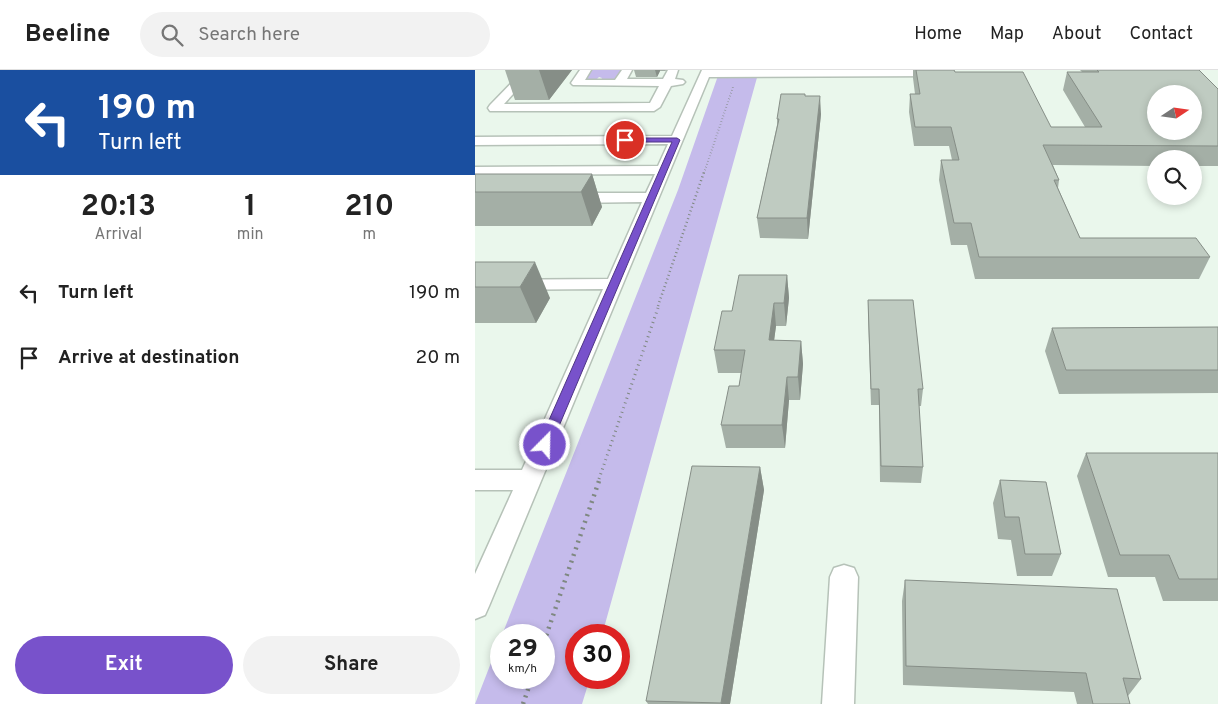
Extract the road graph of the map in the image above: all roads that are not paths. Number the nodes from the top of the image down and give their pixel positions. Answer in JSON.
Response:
{"nodes":[{"id":1,"x":530,"y":70,"type":"edge"},
{"id":2,"x":587,"y":70,"type":"edge"},
{"id":3,"x":627,"y":70,"type":"edge"},
{"id":4,"x":673,"y":71,"type":"edge"},
{"id":5,"x":956,"y":73,"type":"edge"},
{"id":6,"x":705,"y":75,"type":"edge"},
{"id":7,"x":667,"y":82,"type":"junction"},
{"id":8,"x":619,"y":83,"type":"junction"},
{"id":9,"x":677,"y":140,"type":"junction"},
{"id":10,"x":476,"y":141,"type":"edge"},
{"id":11,"x":664,"y":170,"type":"junction"},
{"id":12,"x":475,"y":171,"type":"edge"},
{"id":13,"x":652,"y":197,"type":"junction"},
{"id":14,"x":551,"y":198,"type":"edge"},
{"id":15,"x":614,"y":284,"type":"junction"},
{"id":16,"x":475,"y":285,"type":"edge"},
{"id":17,"x":475,"y":480,"type":"edge"},
{"id":18,"x":529,"y":480,"type":"junction"},
{"id":19,"x":844,"y":577,"type":"dead end"},
{"id":20,"x":475,"y":606,"type":"edge"},
{"id":21,"x":838,"y":704,"type":"edge"}],
"edges":[{"from":1,"to":7,"type":"street"},
{"from":2,"to":8,"type":"street"},
{"from":3,"to":8,"type":"street"},
{"from":4,"to":7,"type":"street"},
{"from":5,"to":6,"type":"street"},
{"from":6,"to":7,"type":"street"},
{"from":6,"to":9,"type":"street"},
{"from":7,"to":8,"type":"street"},
{"from":9,"to":10,"type":"street"},
{"from":9,"to":11,"type":"street"},
{"from":11,"to":12,"type":"street"},
{"from":11,"to":13,"type":"street"},
{"from":13,"to":14,"type":"street"},
{"from":13,"to":15,"type":"street"},
{"from":15,"to":16,"type":"street"},
{"from":15,"to":18,"type":"street"},
{"from":17,"to":18,"type":"street"},
{"from":18,"to":20,"type":"street"},
{"from":19,"to":21,"type":"street"}]}
